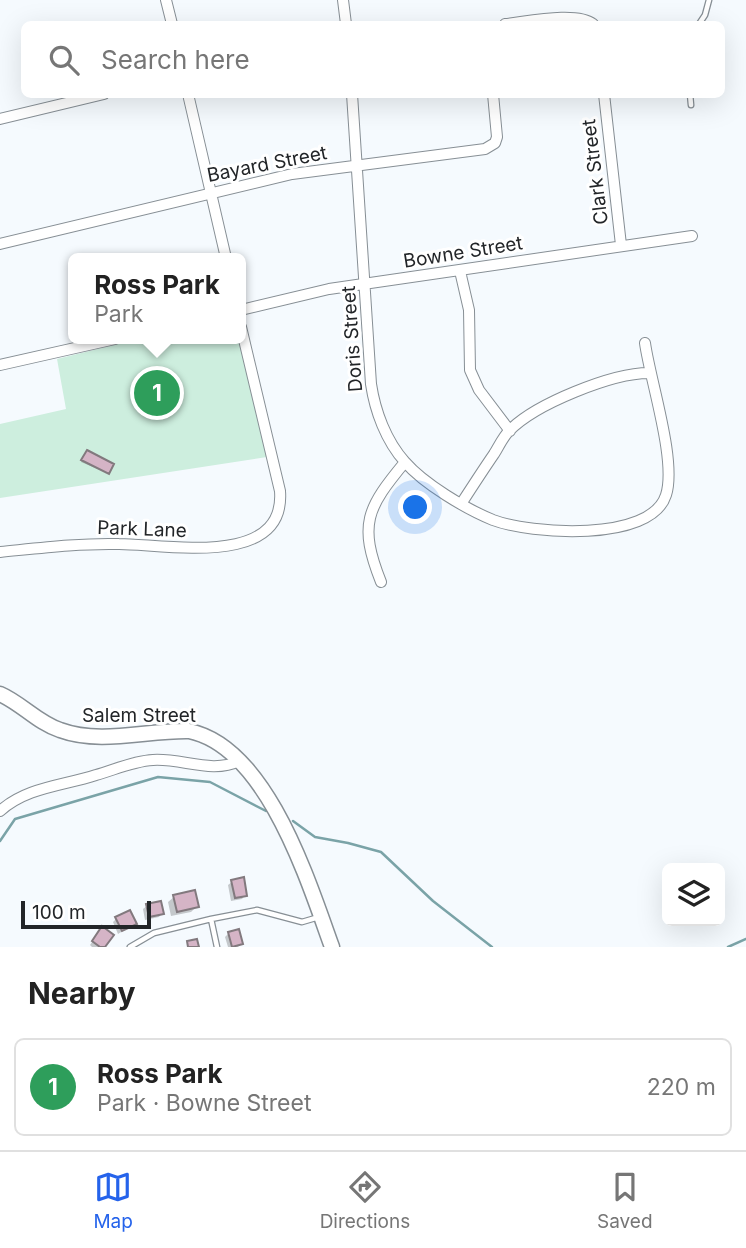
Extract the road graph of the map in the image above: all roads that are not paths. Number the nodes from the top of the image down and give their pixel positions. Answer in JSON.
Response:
{"nodes":[{"id":1,"x":166,"y":0,"type":"edge"},
{"id":2,"x":343,"y":0,"type":"edge"},
{"id":3,"x":709,"y":0,"type":"edge"},
{"id":4,"x":171,"y":21,"type":"edge"},
{"id":5,"x":346,"y":21,"type":"edge"},
{"id":6,"x":536,"y":21,"type":"edge"},
{"id":7,"x":587,"y":21,"type":"edge"},
{"id":8,"x":701,"y":21,"type":"edge"},
{"id":9,"x":87,"y":98,"type":"edge"},
{"id":10,"x":189,"y":98,"type":"edge"},
{"id":11,"x":352,"y":98,"type":"edge"},
{"id":12,"x":493,"y":98,"type":"edge"},
{"id":13,"x":604,"y":98,"type":"edge"},
{"id":14,"x":690,"y":98,"type":"edge"},
{"id":15,"x":691,"y":105,"type":"dead end"},
{"id":16,"x":0,"y":119,"type":"edge"},
{"id":17,"x":358,"y":165,"type":"junction"},
{"id":18,"x":211,"y":193,"type":"junction"},
{"id":19,"x":692,"y":236,"type":"dead end"},
{"id":20,"x":0,"y":244,"type":"edge"},
{"id":21,"x":621,"y":245,"type":"junction"},
{"id":22,"x":225,"y":253,"type":"edge"},
{"id":23,"x":460,"y":271,"type":"junction"},
{"id":24,"x":366,"y":285,"type":"junction"},
{"id":25,"x":246,"y":309,"type":"edge"},
{"id":26,"x":645,"y":343,"type":"dead end"},
{"id":27,"x":93,"y":344,"type":"edge"},
{"id":28,"x":245,"y":344,"type":"edge"},
{"id":29,"x":0,"y":365,"type":"edge"},
{"id":30,"x":649,"y":373,"type":"junction"},
{"id":31,"x":510,"y":430,"type":"junction"},
{"id":32,"x":405,"y":462,"type":"junction"},
{"id":33,"x":461,"y":504,"type":"junction"},
{"id":34,"x":0,"y":552,"type":"edge"},
{"id":35,"x":381,"y":582,"type":"dead end"},
{"id":36,"x":0,"y":694,"type":"edge"},
{"id":37,"x":239,"y":761,"type":"junction"},
{"id":38,"x":0,"y":811,"type":"edge"},
{"id":39,"x":320,"y":917,"type":"junction"},
{"id":40,"x":211,"y":919,"type":"junction"},
{"id":41,"x":130,"y":947,"type":"edge"},
{"id":42,"x":217,"y":947,"type":"edge"},
{"id":43,"x":332,"y":947,"type":"edge"}],
"edges":[{"from":1,"to":4,"type":"street"},
{"from":2,"to":5,"type":"street"},
{"from":3,"to":8,"type":"lane"},
{"from":6,"to":7,"type":"street"},
{"from":9,"to":16,"type":"street"},
{"from":10,"to":18,"type":"street"},
{"from":11,"to":17,"type":"street","name":"Doris Street"},
{"from":12,"to":17,"type":"street","name":"Bayard Street"},
{"from":13,"to":21,"type":"street","name":"Clark Street"},
{"from":14,"to":15,"type":"lane"},
{"from":17,"to":18,"type":"street","name":"Bayard Street"},
{"from":17,"to":24,"type":"street","name":"Doris Street"},
{"from":18,"to":20,"type":"street","name":"Bayard Street"},
{"from":18,"to":22,"type":"street"},
{"from":19,"to":21,"type":"street","name":"Bowne Street"},
{"from":21,"to":23,"type":"street","name":"Bowne Street"},
{"from":23,"to":24,"type":"street","name":"Bowne Street"},
{"from":23,"to":31,"type":"street"},
{"from":24,"to":25,"type":"street","name":"Bowne Street"},
{"from":24,"to":32,"type":"street","name":"Doris Street"},
{"from":26,"to":30,"type":"street","name":"Doris Street"},
{"from":27,"to":29,"type":"street"},
{"from":28,"to":34,"type":"street","name":"Park Lane"},
{"from":30,"to":31,"type":"street"},
{"from":30,"to":33,"type":"street","name":"Doris Street"},
{"from":31,"to":33,"type":"street"},
{"from":32,"to":33,"type":"street","name":"Doris Street"},
{"from":32,"to":35,"type":"street"},
{"from":36,"to":37,"type":"street","name":"Salem Street"},
{"from":37,"to":38,"type":"street"},
{"from":37,"to":39,"type":"street","name":"Salem Street"},
{"from":39,"to":40,"type":"lane"},
{"from":39,"to":43,"type":"street","name":"Salem Street"},
{"from":40,"to":41,"type":"lane"},
{"from":40,"to":42,"type":"lane"}]}
